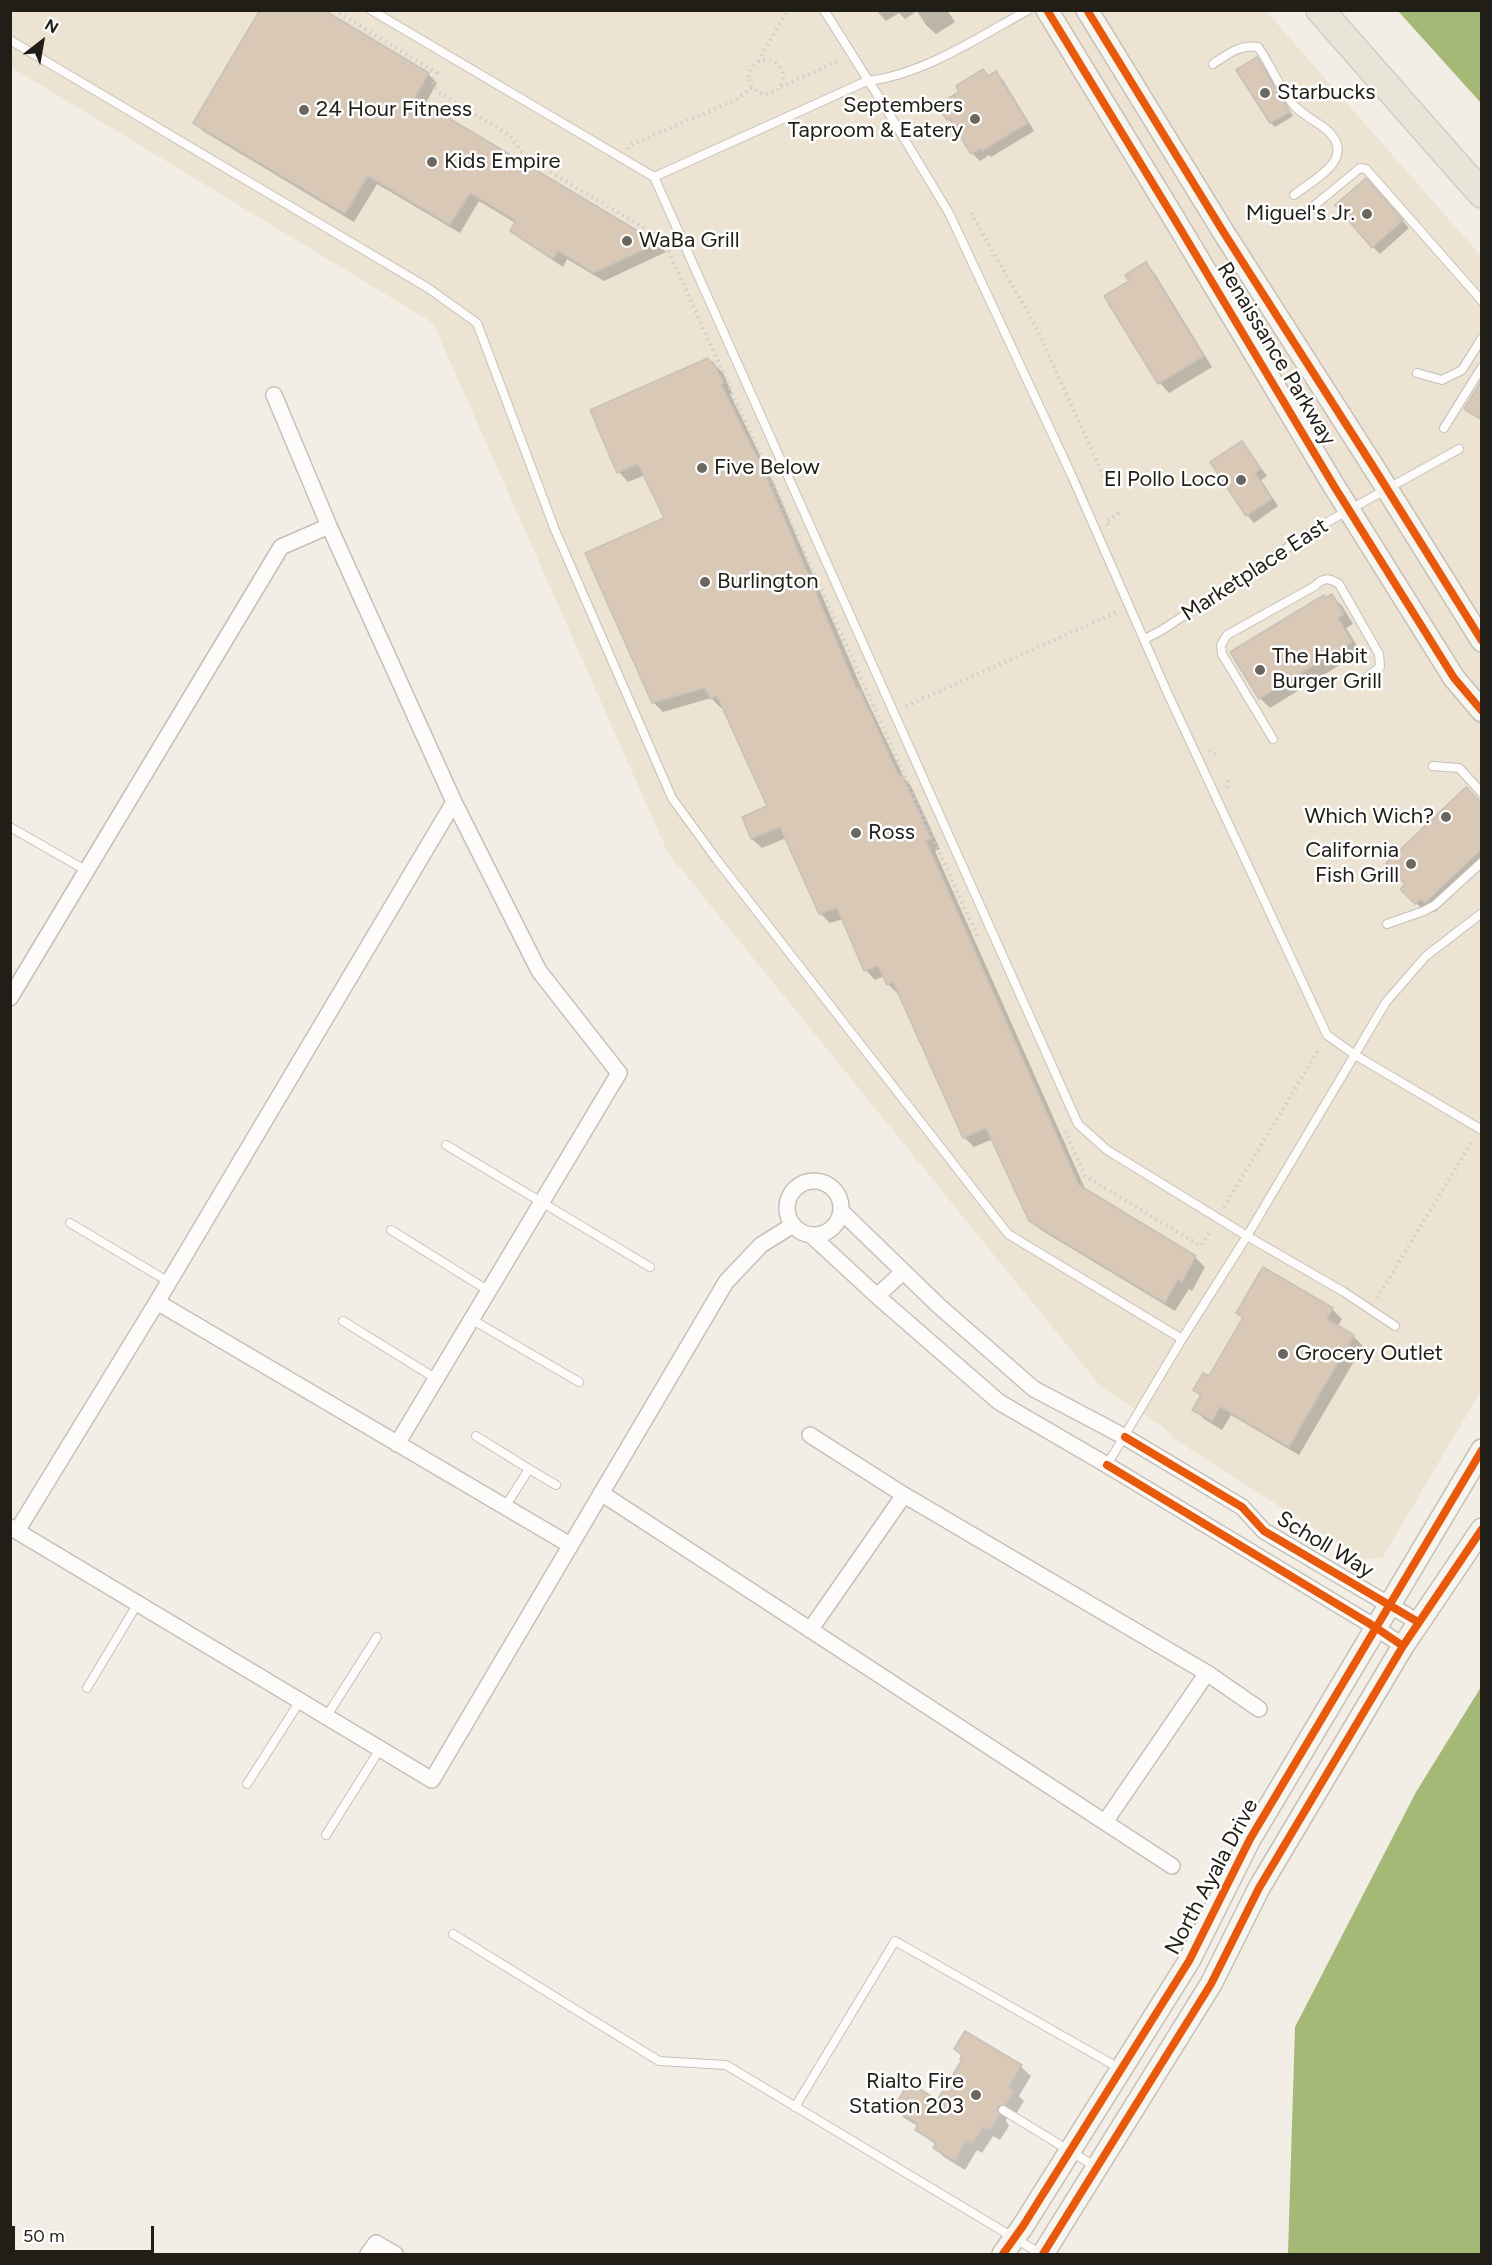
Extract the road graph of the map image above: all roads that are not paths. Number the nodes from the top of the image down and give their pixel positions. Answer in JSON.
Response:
{"nodes":[{"id":1,"x":371,"y":10,"type":"edge"},
{"id":2,"x":824,"y":10,"type":"edge"},
{"id":3,"x":1028,"y":10,"type":"edge"},
{"id":4,"x":1047,"y":10,"type":"edge"},
{"id":5,"x":1087,"y":10,"type":"edge"},
{"id":6,"x":1320,"y":10,"type":"edge"},
{"id":7,"x":10,"y":40,"type":"edge"},
{"id":8,"x":1214,"y":64,"type":"dead end"},
{"id":9,"x":867,"y":81,"type":"junction"},
{"id":10,"x":654,"y":177,"type":"junction"},
{"id":11,"x":1482,"y":194,"type":"edge"},
{"id":12,"x":1293,"y":195,"type":"dead end"},
{"id":13,"x":1304,"y":214,"type":"dead end"},
{"id":14,"x":1482,"y":301,"type":"edge"},
{"id":15,"x":1482,"y":338,"type":"edge"},
{"id":16,"x":1482,"y":367,"type":"edge"},
{"id":17,"x":1417,"y":373,"type":"dead end"},
{"id":18,"x":274,"y":395,"type":"dead end"},
{"id":19,"x":1444,"y":428,"type":"dead end"},
{"id":20,"x":1459,"y":449,"type":"dead end"},
{"id":21,"x":1387,"y":489,"type":"junction"},
{"id":22,"x":1350,"y":510,"type":"junction"},
{"id":23,"x":329,"y":526,"type":"junction"},
{"id":24,"x":1144,"y":639,"type":"junction"},
{"id":25,"x":1482,"y":641,"type":"edge"},
{"id":26,"x":1366,"y":678,"type":"dead end"},
{"id":27,"x":1482,"y":711,"type":"edge"},
{"id":28,"x":1274,"y":739,"type":"dead end"},
{"id":29,"x":1433,"y":766,"type":"dead end"},
{"id":30,"x":1482,"y":793,"type":"edge"},
{"id":31,"x":454,"y":802,"type":"junction"},
{"id":32,"x":10,"y":826,"type":"edge"},
{"id":33,"x":1482,"y":862,"type":"edge"},
{"id":34,"x":87,"y":871,"type":"junction"},
{"id":35,"x":1482,"y":913,"type":"edge"},
{"id":36,"x":1387,"y":924,"type":"dead end"},
{"id":37,"x":10,"y":998,"type":"edge"},
{"id":38,"x":1354,"y":1055,"type":"junction"},
{"id":39,"x":1482,"y":1130,"type":"edge"},
{"id":40,"x":446,"y":1145,"type":"dead end"},
{"id":41,"x":542,"y":1203,"type":"junction"},
{"id":42,"x":842,"y":1212,"type":"junction"},
{"id":43,"x":70,"y":1223,"type":"dead end"},
{"id":44,"x":793,"y":1225,"type":"junction"},
{"id":45,"x":391,"y":1230,"type":"dead end"},
{"id":46,"x":812,"y":1236,"type":"junction"},
{"id":47,"x":1247,"y":1236,"type":"junction"},
{"id":48,"x":650,"y":1267,"type":"dead end"},
{"id":49,"x":903,"y":1272,"type":"junction"},
{"id":50,"x":169,"y":1282,"type":"junction"},
{"id":51,"x":489,"y":1291,"type":"junction"},
{"id":52,"x":877,"y":1296,"type":"junction"},
{"id":53,"x":157,"y":1302,"type":"junction"},
{"id":54,"x":471,"y":1319,"type":"junction"},
{"id":55,"x":343,"y":1321,"type":"dead end"},
{"id":56,"x":1395,"y":1326,"type":"dead end"},
{"id":57,"x":1182,"y":1339,"type":"junction"},
{"id":58,"x":435,"y":1378,"type":"junction"},
{"id":59,"x":579,"y":1382,"type":"dead end"},
{"id":60,"x":810,"y":1435,"type":"dead end"},
{"id":61,"x":476,"y":1436,"type":"dead end"},
{"id":62,"x":1125,"y":1437,"type":"junction"},
{"id":63,"x":397,"y":1444,"type":"junction"},
{"id":64,"x":1482,"y":1450,"type":"edge"},
{"id":65,"x":1107,"y":1465,"type":"junction"},
{"id":66,"x":529,"y":1469,"type":"junction"},
{"id":67,"x":556,"y":1485,"type":"dead end"},
{"id":68,"x":601,"y":1493,"type":"junction"},
{"id":69,"x":904,"y":1496,"type":"junction"},
{"id":70,"x":505,"y":1507,"type":"junction"},
{"id":71,"x":14,"y":1529,"type":"edge"},
{"id":72,"x":1482,"y":1529,"type":"edge"},
{"id":73,"x":570,"y":1545,"type":"junction"},
{"id":74,"x":138,"y":1604,"type":"junction"},
{"id":75,"x":1388,"y":1604,"type":"junction"},
{"id":76,"x":1418,"y":1622,"type":"junction"},
{"id":77,"x":1375,"y":1627,"type":"junction"},
{"id":78,"x":810,"y":1630,"type":"junction"},
{"id":79,"x":377,"y":1637,"type":"dead end"},
{"id":80,"x":1403,"y":1646,"type":"junction"},
{"id":81,"x":1207,"y":1673,"type":"junction"},
{"id":82,"x":87,"y":1688,"type":"dead end"},
{"id":83,"x":300,"y":1701,"type":"junction"},
{"id":84,"x":1259,"y":1709,"type":"dead end"},
{"id":85,"x":326,"y":1717,"type":"junction"},
{"id":86,"x":380,"y":1749,"type":"junction"},
{"id":87,"x":248,"y":1784,"type":"dead end"},
{"id":88,"x":1105,"y":1822,"type":"junction"},
{"id":89,"x":326,"y":1835,"type":"dead end"},
{"id":90,"x":1172,"y":1866,"type":"dead end"},
{"id":91,"x":453,"y":1934,"type":"dead end"},
{"id":92,"x":1121,"y":2069,"type":"junction"},
{"id":93,"x":795,"y":2107,"type":"junction"},
{"id":94,"x":1003,"y":2110,"type":"dead end"},
{"id":95,"x":1070,"y":2151,"type":"junction"},
{"id":96,"x":1097,"y":2168,"type":"junction"},
{"id":97,"x":1009,"y":2247,"type":"edge"},
{"id":98,"x":372,"y":2249,"type":"edge"},
{"id":99,"x":395,"y":2254,"type":"edge"},
{"id":100,"x":1042,"y":2254,"type":"edge"}],
"edges":[{"from":1,"to":10,"type":"lane"},
{"from":2,"to":9,"type":"lane"},
{"from":3,"to":9,"type":"lane"},
{"from":4,"to":22,"type":"main road","name":"Renaissance Parkway"},
{"from":5,"to":21,"type":"main road","name":"Renaissance Parkway"},
{"from":6,"to":11,"type":"highway"},
{"from":7,"to":57,"type":"lane"},
{"from":8,"to":12,"type":"lane"},
{"from":9,"to":10,"type":"lane"},
{"from":9,"to":24,"type":"lane"},
{"from":10,"to":47,"type":"lane"},
{"from":13,"to":14,"type":"lane"},
{"from":15,"to":17,"type":"lane"},
{"from":16,"to":19,"type":"lane"},
{"from":18,"to":23,"type":"street"},
{"from":20,"to":21,"type":"lane","name":"Marketplace East"},
{"from":21,"to":22,"type":"lane","name":"Marketplace East"},
{"from":21,"to":25,"type":"main road","name":"Renaissance Parkway"},
{"from":22,"to":24,"type":"lane","name":"Marketplace East"},
{"from":22,"to":27,"type":"main road","name":"Renaissance Parkway"},
{"from":23,"to":31,"type":"street"},
{"from":23,"to":34,"type":"street"},
{"from":24,"to":38,"type":"lane"},
{"from":26,"to":28,"type":"lane"},
{"from":29,"to":30,"type":"lane"},
{"from":31,"to":41,"type":"street"},
{"from":31,"to":50,"type":"street"},
{"from":32,"to":34,"type":"lane"},
{"from":33,"to":36,"type":"lane"},
{"from":34,"to":37,"type":"street"},
{"from":35,"to":38,"type":"lane"},
{"from":38,"to":39,"type":"lane"},
{"from":38,"to":47,"type":"lane"},
{"from":40,"to":41,"type":"lane"},
{"from":41,"to":48,"type":"lane"},
{"from":41,"to":51,"type":"street"},
{"from":42,"to":44,"type":"street"},
{"from":42,"to":46,"type":"street"},
{"from":42,"to":49,"type":"street","name":"Scholl Way"},
{"from":43,"to":50,"type":"lane"},
{"from":44,"to":46,"type":"street"},
{"from":44,"to":68,"type":"street"},
{"from":45,"to":51,"type":"lane"},
{"from":46,"to":52,"type":"street","name":"Scholl Way"},
{"from":47,"to":56,"type":"lane"},
{"from":47,"to":57,"type":"lane"},
{"from":49,"to":52,"type":"street"},
{"from":49,"to":62,"type":"street","name":"Scholl Way"},
{"from":50,"to":53,"type":"street"},
{"from":51,"to":54,"type":"street"},
{"from":52,"to":65,"type":"street","name":"Scholl Way"},
{"from":53,"to":63,"type":"street"},
{"from":53,"to":71,"type":"street"},
{"from":54,"to":58,"type":"street"},
{"from":54,"to":59,"type":"lane"},
{"from":55,"to":58,"type":"lane"},
{"from":57,"to":62,"type":"lane"},
{"from":58,"to":63,"type":"street"},
{"from":60,"to":69,"type":"street"},
{"from":61,"to":66,"type":"lane"},
{"from":62,"to":65,"type":"lane"},
{"from":62,"to":75,"type":"street","name":"Scholl Way"},
{"from":63,"to":70,"type":"street"},
{"from":64,"to":75,"type":"main road","name":"North Ayala Drive"},
{"from":65,"to":77,"type":"street","name":"Scholl Way"},
{"from":66,"to":67,"type":"lane"},
{"from":66,"to":70,"type":"lane"},
{"from":68,"to":73,"type":"street"},
{"from":68,"to":78,"type":"street"},
{"from":69,"to":78,"type":"street"},
{"from":69,"to":81,"type":"street"},
{"from":70,"to":73,"type":"street"},
{"from":71,"to":74,"type":"street"},
{"from":72,"to":76,"type":"main road","name":"North Ayala Drive"},
{"from":73,"to":86,"type":"street"},
{"from":74,"to":82,"type":"lane"},
{"from":74,"to":83,"type":"street"},
{"from":75,"to":76,"type":"street","name":"Scholl Way"},
{"from":75,"to":77,"type":"main road","name":"North Ayala Drive"},
{"from":76,"to":80,"type":"main road","name":"North Ayala Drive"},
{"from":77,"to":80,"type":"street","name":"Scholl Way"},
{"from":77,"to":92,"type":"main road","name":"North Ayala Drive"},
{"from":78,"to":88,"type":"street"},
{"from":79,"to":85,"type":"lane"},
{"from":80,"to":96,"type":"main road","name":"North Ayala Drive"},
{"from":81,"to":84,"type":"street"},
{"from":81,"to":88,"type":"street"},
{"from":83,"to":85,"type":"street"},
{"from":83,"to":87,"type":"lane"},
{"from":85,"to":86,"type":"street"},
{"from":86,"to":89,"type":"lane"},
{"from":88,"to":90,"type":"street"},
{"from":91,"to":93,"type":"lane"},
{"from":92,"to":93,"type":"lane"},
{"from":92,"to":95,"type":"main road","name":"North Ayala Drive"},
{"from":93,"to":97,"type":"lane"},
{"from":94,"to":95,"type":"lane"},
{"from":95,"to":96,"type":"lane"},
{"from":95,"to":97,"type":"main road","name":"North Ayala Drive"},
{"from":96,"to":100,"type":"main road","name":"North Ayala Drive"},
{"from":97,"to":100,"type":"lane"},
{"from":98,"to":99,"type":"street"}]}
